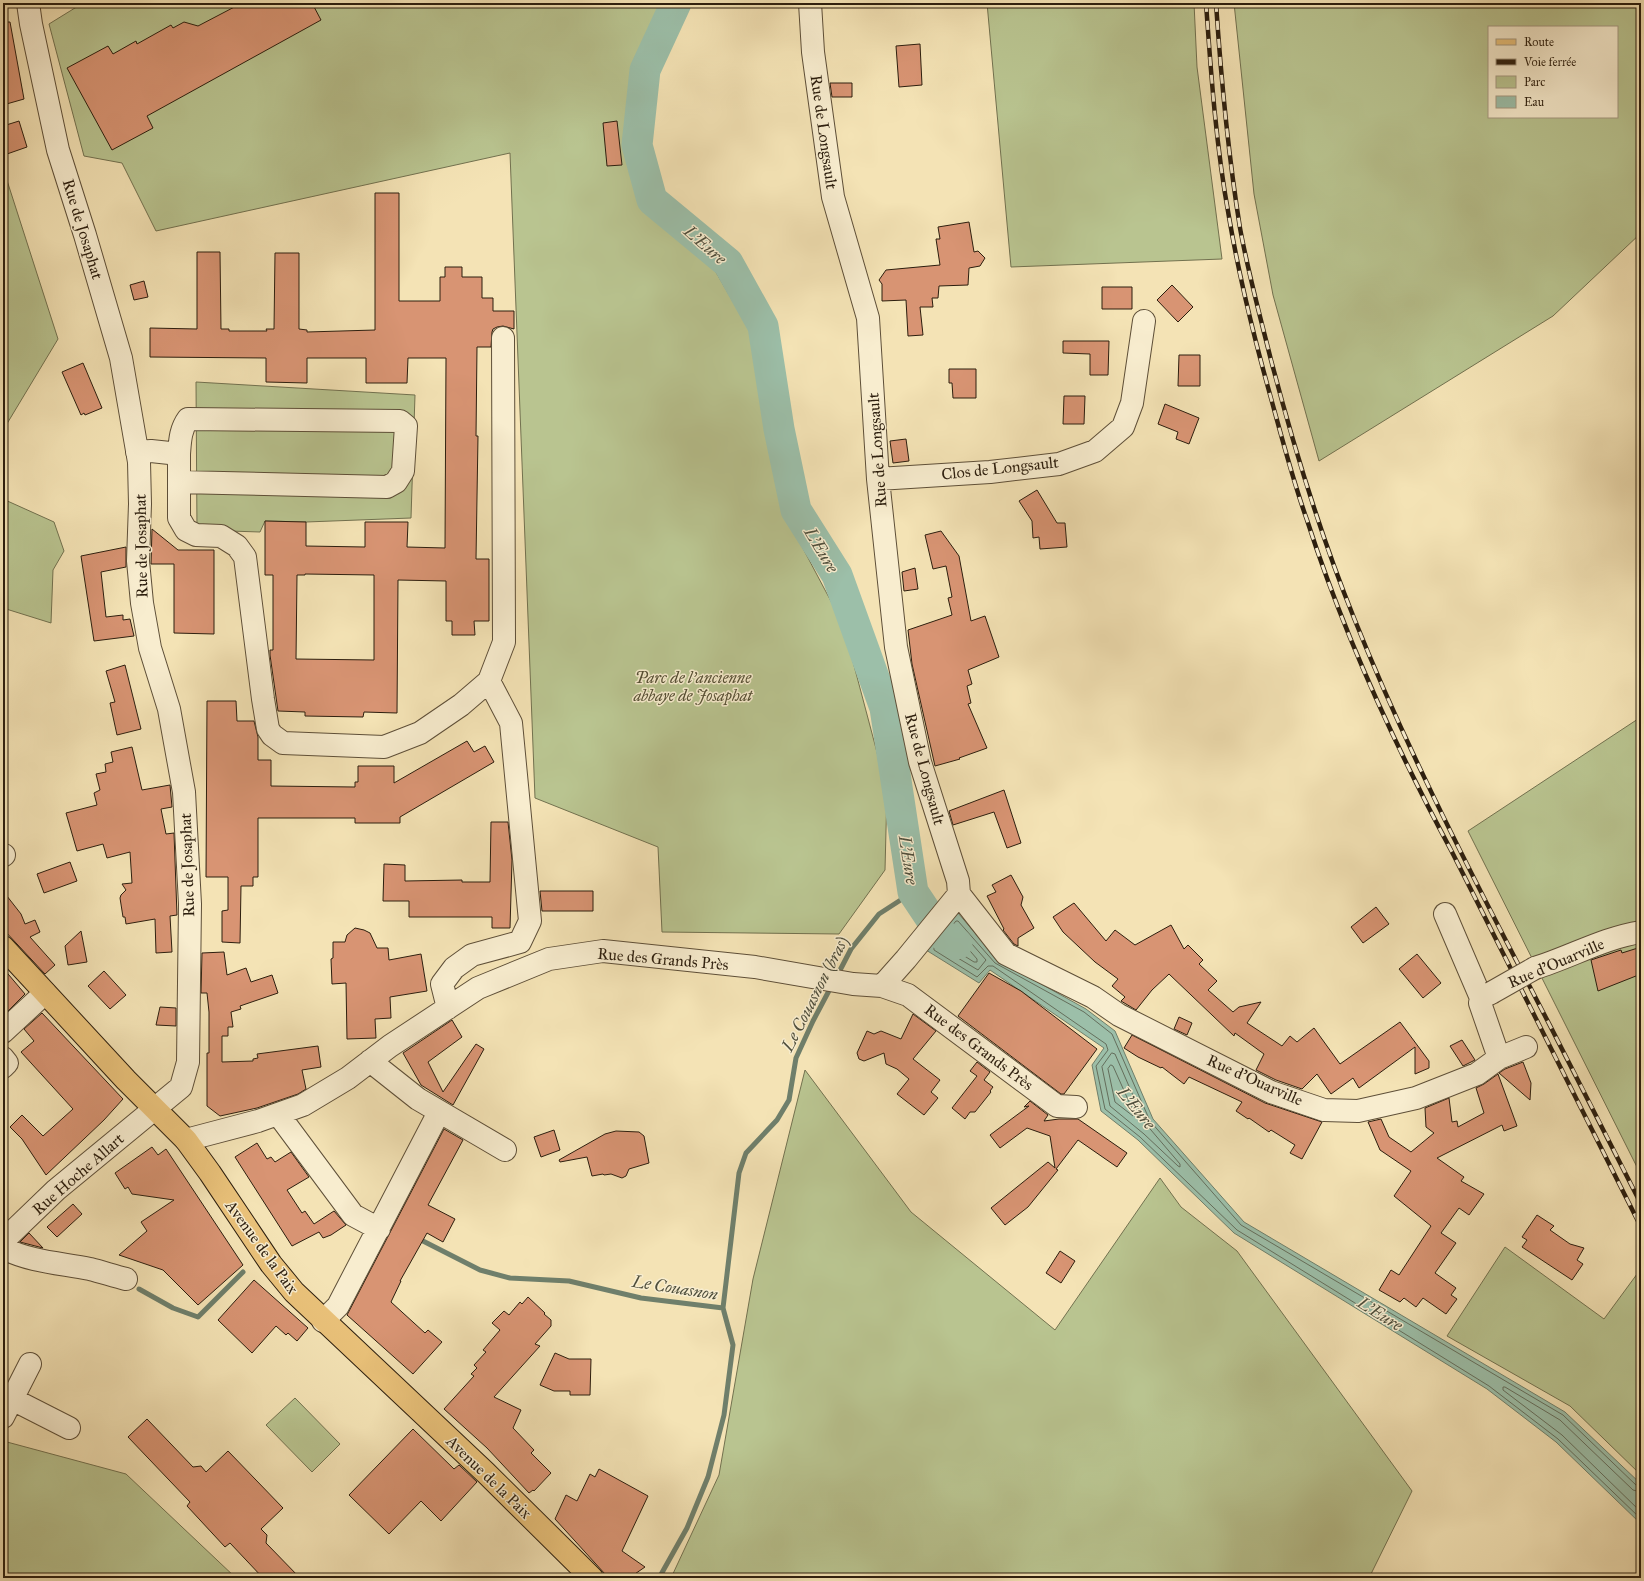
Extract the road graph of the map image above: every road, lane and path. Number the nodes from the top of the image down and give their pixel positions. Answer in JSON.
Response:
{"nodes":[{"id":1,"x":28,"y":3,"type":"edge"},
{"id":2,"x":810,"y":3,"type":"edge"},
{"id":3,"x":1144,"y":321,"type":"dead end"},
{"id":4,"x":503,"y":338,"type":"dead end"},
{"id":5,"x":137,"y":452,"type":"junction"},
{"id":6,"x":179,"y":454,"type":"junction"},
{"id":7,"x":878,"y":479,"type":"junction"},
{"id":8,"x":179,"y":482,"type":"junction"},
{"id":9,"x":489,"y":681,"type":"junction"},
{"id":10,"x":957,"y":898,"type":"junction"},
{"id":11,"x":1445,"y":914,"type":"dead end"},
{"id":12,"x":1641,"y":932,"type":"edge"},
{"id":13,"x":3,"y":947,"type":"edge"},
{"id":14,"x":882,"y":986,"type":"junction"},
{"id":15,"x":45,"y":993,"type":"junction"},
{"id":16,"x":1486,"y":995,"type":"junction"},
{"id":17,"x":448,"y":1008,"type":"junction"},
{"id":18,"x":3,"y":1032,"type":"edge"},
{"id":19,"x":1526,"y":1047,"type":"dead end"},
{"id":20,"x":3,"y":1058,"type":"edge"},
{"id":21,"x":1499,"y":1058,"type":"junction"},
{"id":22,"x":370,"y":1061,"type":"junction"},
{"id":23,"x":3,"y":1067,"type":"edge"},
{"id":24,"x":1076,"y":1107,"type":"dead end"},
{"id":25,"x":155,"y":1109,"type":"junction"},
{"id":26,"x":439,"y":1112,"type":"junction"},
{"id":27,"x":278,"y":1114,"type":"junction"},
{"id":28,"x":186,"y":1140,"type":"junction"},
{"id":29,"x":505,"y":1150,"type":"dead end"},
{"id":30,"x":379,"y":1229,"type":"junction"},
{"id":31,"x":3,"y":1241,"type":"edge"},
{"id":32,"x":3,"y":1248,"type":"edge"},
{"id":33,"x":126,"y":1279,"type":"dead end"},
{"id":34,"x":323,"y":1321,"type":"junction"},
{"id":35,"x":30,"y":1364,"type":"dead end"},
{"id":36,"x":8,"y":1408,"type":"edge"},
{"id":37,"x":70,"y":1428,"type":"dead end"},
{"id":38,"x":592,"y":1578,"type":"edge"}],
"edges":[{"from":1,"to":5,"type":"street","name":"Rue de Josaphat"},
{"from":2,"to":7,"type":"street","name":"Rue de Longsault"},
{"from":3,"to":7,"type":"street","name":"Clos de Longsault"},
{"from":4,"to":9,"type":"street"},
{"from":5,"to":6,"type":"street"},
{"from":5,"to":25,"type":"street","name":"Rue de Josaphat"},
{"from":6,"to":8,"type":"street"},
{"from":6,"to":8,"type":"street"},
{"from":7,"to":10,"type":"street","name":"Rue de Longsault"},
{"from":8,"to":9,"type":"street"},
{"from":9,"to":17,"type":"street"},
{"from":10,"to":14,"type":"street"},
{"from":10,"to":21,"type":"street","name":"Rue d'Ouarville"},
{"from":11,"to":16,"type":"street"},
{"from":12,"to":16,"type":"street","name":"Rue d'Ouarville","bridge":true},
{"from":13,"to":15,"type":"main road","name":"Avenue de la Paix"},
{"from":14,"to":17,"type":"street","name":"Rue des Grands Près"},
{"from":14,"to":24,"type":"street","name":"Rue des Grands Près"},
{"from":15,"to":18,"type":"street"},
{"from":15,"to":25,"type":"main road","name":"Avenue de la Paix"},
{"from":16,"to":21,"type":"street"},
{"from":17,"to":22,"type":"street","name":"Rue des Grands Près"},
{"from":19,"to":21,"type":"street","name":"Rue d'Ouarville"},
{"from":20,"to":23,"type":"street"},
{"from":22,"to":26,"type":"street"},
{"from":22,"to":27,"type":"street","name":"Rue des Grands Près"},
{"from":25,"to":28,"type":"main road","name":"Avenue de la Paix"},
{"from":25,"to":31,"type":"street","name":"Rue Hoche Allart"},
{"from":26,"to":29,"type":"street"},
{"from":26,"to":30,"type":"street"},
{"from":27,"to":28,"type":"street","name":"Rue des Grands Près"},
{"from":27,"to":30,"type":"street"},
{"from":28,"to":34,"type":"main road","name":"Avenue de la Paix"},
{"from":30,"to":34,"type":"street"},
{"from":32,"to":33,"type":"street"},
{"from":34,"to":38,"type":"main road","name":"Avenue de la Paix"},
{"from":35,"to":36,"type":"street"},
{"from":36,"to":37,"type":"street"}]}
